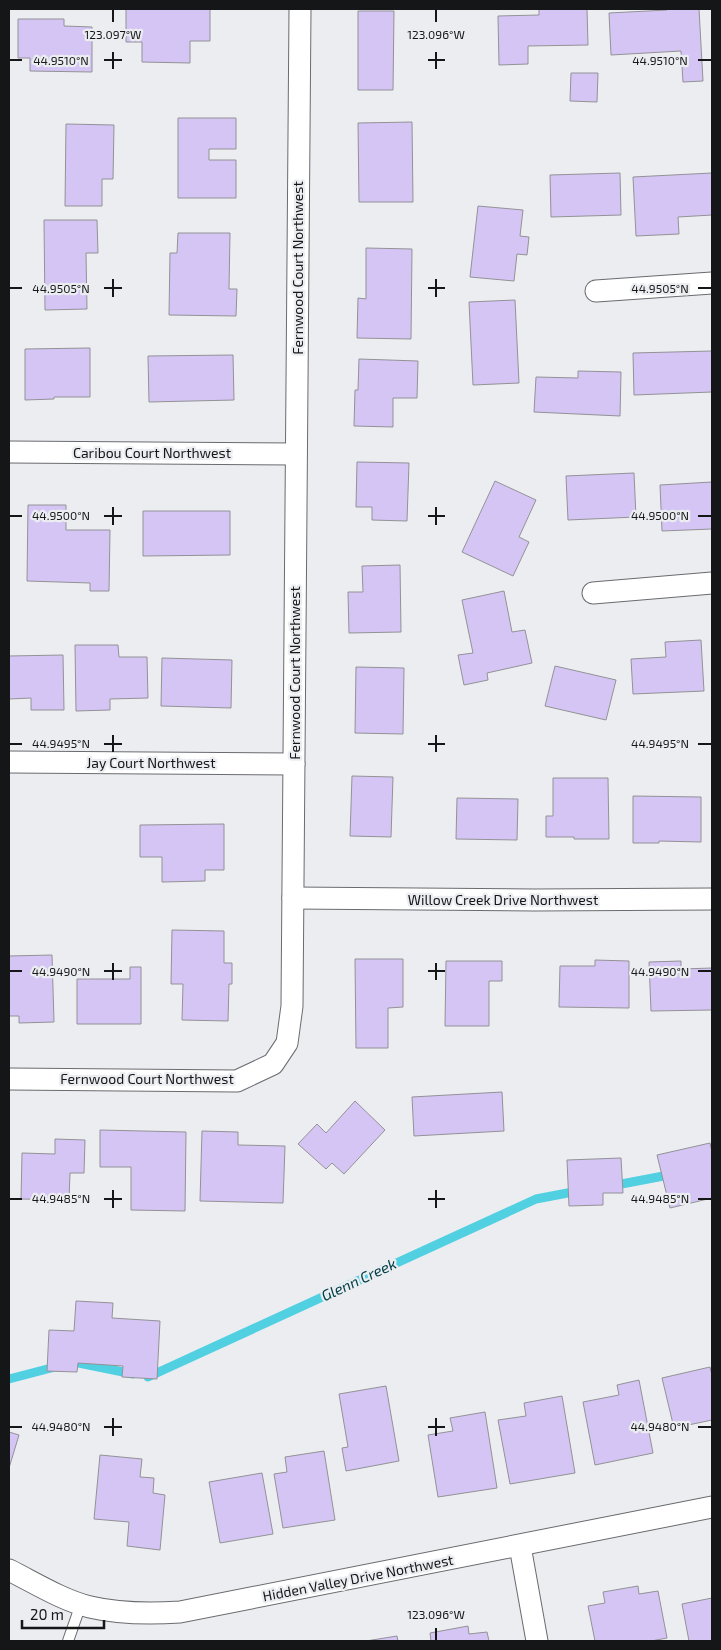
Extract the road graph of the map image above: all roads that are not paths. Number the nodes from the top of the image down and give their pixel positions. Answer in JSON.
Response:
{"nodes":[{"id":1,"x":300,"y":9,"type":"edge"},
{"id":2,"x":712,"y":283,"type":"edge"},
{"id":3,"x":596,"y":291,"type":"dead end"},
{"id":4,"x":9,"y":452,"type":"edge"},
{"id":5,"x":296,"y":454,"type":"junction"},
{"id":6,"x":712,"y":583,"type":"edge"},
{"id":7,"x":593,"y":593,"type":"dead end"},
{"id":8,"x":9,"y":762,"type":"edge"},
{"id":9,"x":294,"y":764,"type":"junction"},
{"id":10,"x":293,"y":898,"type":"junction"},
{"id":11,"x":712,"y":899,"type":"edge"},
{"id":12,"x":9,"y":1079,"type":"edge"},
{"id":13,"x":712,"y":1507,"type":"edge"},
{"id":14,"x":520,"y":1546,"type":"junction"},
{"id":15,"x":9,"y":1570,"type":"edge"},
{"id":16,"x":81,"y":1604,"type":"junction"},
{"id":17,"x":68,"y":1641,"type":"edge"},
{"id":18,"x":538,"y":1641,"type":"edge"}],
"edges":[{"from":1,"to":5,"type":"street","name":"Fernwood Court Northwest"},
{"from":2,"to":3,"type":"street"},
{"from":4,"to":5,"type":"street","name":"Caribou Court Northwest"},
{"from":5,"to":9,"type":"street","name":"Fernwood Court Northwest"},
{"from":6,"to":7,"type":"street"},
{"from":8,"to":9,"type":"street","name":"Jay Court Northwest"},
{"from":9,"to":10,"type":"street","name":"Fernwood Court Northwest"},
{"from":10,"to":11,"type":"street","name":"Willow Creek Drive Northwest"},
{"from":10,"to":12,"type":"street","name":"Fernwood Court Northwest"},
{"from":13,"to":14,"type":"street","name":"Hidden Valley Drive Northwest"},
{"from":14,"to":16,"type":"street","name":"Hidden Valley Drive Northwest"},
{"from":14,"to":18,"type":"street"},
{"from":15,"to":16,"type":"street","name":"Hidden Valley Drive Northwest"},
{"from":16,"to":17,"type":"lane"}]}
